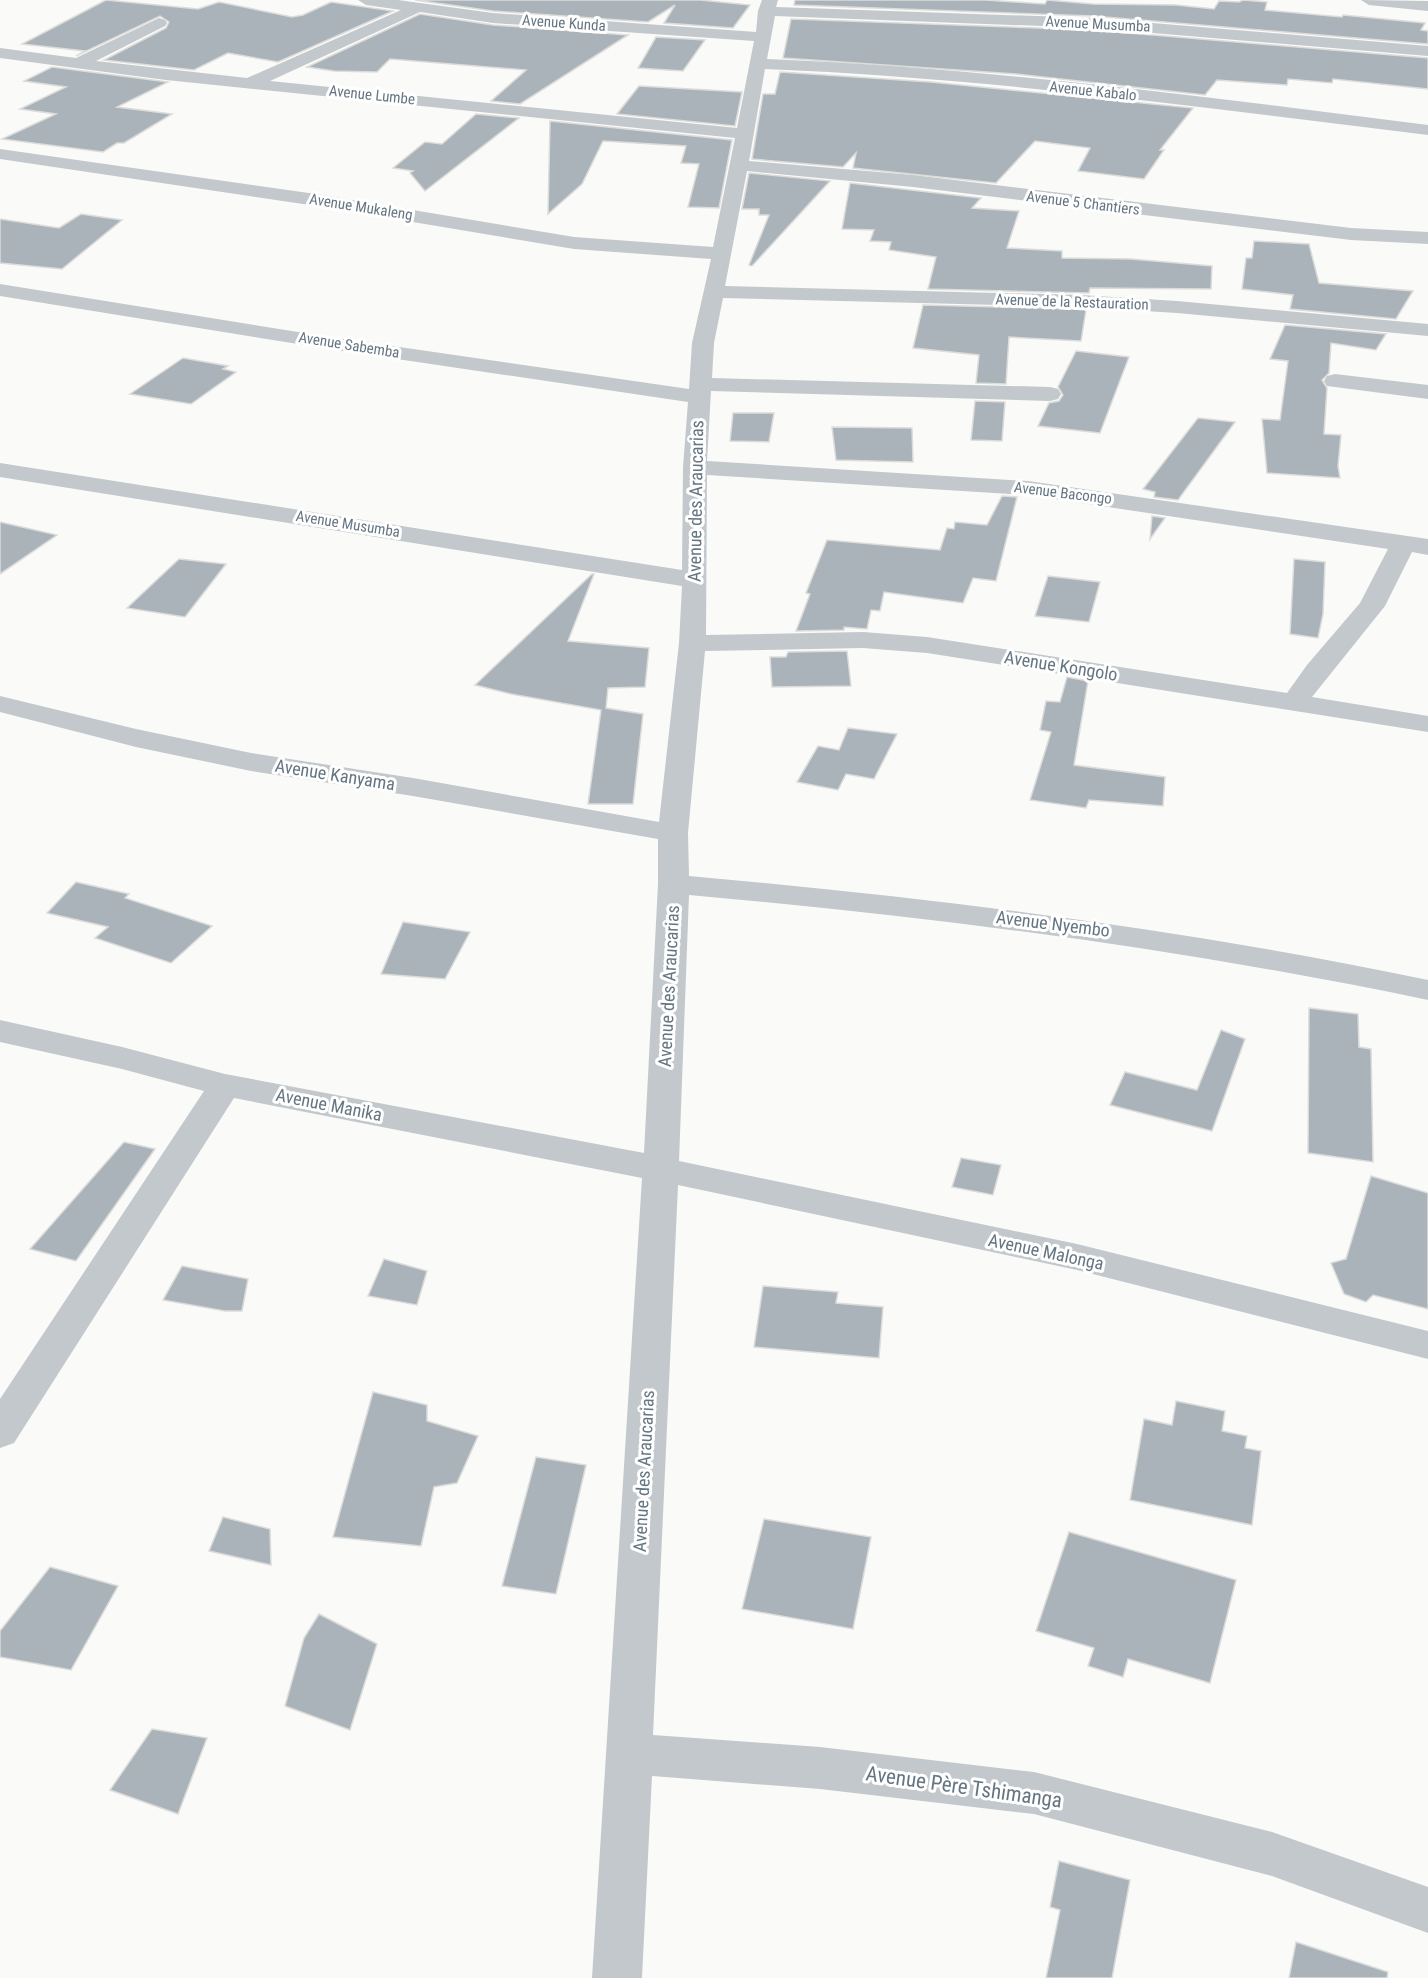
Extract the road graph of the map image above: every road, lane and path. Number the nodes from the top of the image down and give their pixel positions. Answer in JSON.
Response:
{"nodes":[{"id":1,"x":366,"y":0,"type":"edge"},
{"id":2,"x":433,"y":0,"type":"edge"},
{"id":3,"x":1369,"y":0,"type":"edge"},
{"id":4,"x":1428,"y":6,"type":"edge"},
{"id":5,"x":415,"y":9,"type":"junction"},
{"id":6,"x":159,"y":23,"type":"dead end"},
{"id":7,"x":764,"y":28,"type":"edge"},
{"id":8,"x":1428,"y":51,"type":"edge"},
{"id":9,"x":0,"y":53,"type":"edge"},
{"id":10,"x":79,"y":63,"type":"junction"},
{"id":11,"x":251,"y":83,"type":"junction"},
{"id":12,"x":1428,"y":130,"type":"edge"},
{"id":13,"x":745,"y":134,"type":"junction"},
{"id":14,"x":0,"y":154,"type":"edge"},
{"id":15,"x":738,"y":165,"type":"junction"},
{"id":16,"x":1428,"y":238,"type":"edge"},
{"id":17,"x":722,"y":254,"type":"junction"},
{"id":18,"x":0,"y":290,"type":"edge"},
{"id":19,"x":714,"y":292,"type":"junction"},
{"id":20,"x":1428,"y":330,"type":"edge"},
{"id":21,"x":1335,"y":381,"type":"dead end"},
{"id":22,"x":699,"y":391,"type":"junction"},
{"id":23,"x":1428,"y":392,"type":"edge"},
{"id":24,"x":1050,"y":394,"type":"dead end"},
{"id":25,"x":695,"y":467,"type":"junction"},
{"id":26,"x":0,"y":470,"type":"edge"},
{"id":27,"x":1415,"y":545,"type":"edge"},
{"id":28,"x":695,"y":580,"type":"junction"},
{"id":29,"x":692,"y":644,"type":"junction"},
{"id":30,"x":1294,"y":703,"type":"junction"},
{"id":31,"x":0,"y":704,"type":"edge"},
{"id":32,"x":1428,"y":724,"type":"edge"},
{"id":33,"x":674,"y":832,"type":"junction"},
{"id":34,"x":674,"y":884,"type":"junction"},
{"id":35,"x":1428,"y":990,"type":"edge"},
{"id":36,"x":0,"y":1031,"type":"edge"},
{"id":37,"x":225,"y":1085,"type":"junction"},
{"id":38,"x":661,"y":1169,"type":"junction"},
{"id":39,"x":1428,"y":1345,"type":"edge"},
{"id":40,"x":0,"y":1432,"type":"edge"},
{"id":41,"x":628,"y":1754,"type":"junction"},
{"id":42,"x":1428,"y":1910,"type":"edge"},
{"id":43,"x":617,"y":1978,"type":"edge"}],
"edges":[{"from":1,"to":5,"type":"street","name":"Avenue Kunda"},
{"from":2,"to":5,"type":"street"},
{"from":3,"to":4,"type":"street"},
{"from":5,"to":7,"type":"street","name":"Avenue Kunda"},
{"from":5,"to":11,"type":"street"},
{"from":6,"to":10,"type":"street"},
{"from":7,"to":8,"type":"street","name":"Avenue Musumba"},
{"from":7,"to":12,"type":"street","name":"Avenue Kabalo"},
{"from":7,"to":13,"type":"street","name":"Avenue des Araucarias"},
{"from":9,"to":10,"type":"street","name":"Avenue Lumbe"},
{"from":10,"to":11,"type":"street","name":"Avenue Lumbe"},
{"from":11,"to":13,"type":"street","name":"Avenue Lumbe"},
{"from":13,"to":15,"type":"street","name":"Avenue des Araucarias"},
{"from":14,"to":17,"type":"street","name":"Avenue Mukaleng"},
{"from":15,"to":16,"type":"street","name":"Avenue 5 Chantiers"},
{"from":15,"to":17,"type":"street","name":"Avenue des Araucarias"},
{"from":17,"to":19,"type":"street","name":"Avenue des Araucarias"},
{"from":18,"to":22,"type":"street","name":"Avenue Sabemba"},
{"from":19,"to":20,"type":"street","name":"Avenue de la Restauration"},
{"from":19,"to":22,"type":"street","name":"Avenue des Araucarias"},
{"from":21,"to":23,"type":"street"},
{"from":22,"to":24,"type":"street","name":"Avenue Sabemba"},
{"from":22,"to":25,"type":"street","name":"Avenue des Araucarias"},
{"from":25,"to":27,"type":"street","name":"Avenue Bacongo"},
{"from":25,"to":28,"type":"street","name":"Avenue des Araucarias"},
{"from":26,"to":28,"type":"street","name":"Avenue Musumba"},
{"from":27,"to":30,"type":"street"},
{"from":28,"to":29,"type":"street","name":"Avenue des Araucarias"},
{"from":29,"to":30,"type":"street","name":"Avenue Kongolo"},
{"from":29,"to":33,"type":"street","name":"Avenue des Araucarias"},
{"from":30,"to":32,"type":"street","name":"Avenue Kongolo"},
{"from":31,"to":33,"type":"street","name":"Avenue Kanyama"},
{"from":33,"to":34,"type":"street","name":"Avenue des Araucarias"},
{"from":34,"to":35,"type":"street","name":"Avenue Nyembo"},
{"from":34,"to":38,"type":"street","name":"Avenue des Araucarias"},
{"from":36,"to":37,"type":"street","name":"Avenue Manika"},
{"from":37,"to":38,"type":"street","name":"Avenue Manika"},
{"from":37,"to":40,"type":"street"},
{"from":38,"to":39,"type":"street","name":"Avenue Malonga"},
{"from":38,"to":41,"type":"street","name":"Avenue des Araucarias"},
{"from":41,"to":42,"type":"street","name":"Avenue Père Tshimanga"},
{"from":41,"to":43,"type":"street","name":"Avenue des Araucarias"}]}
